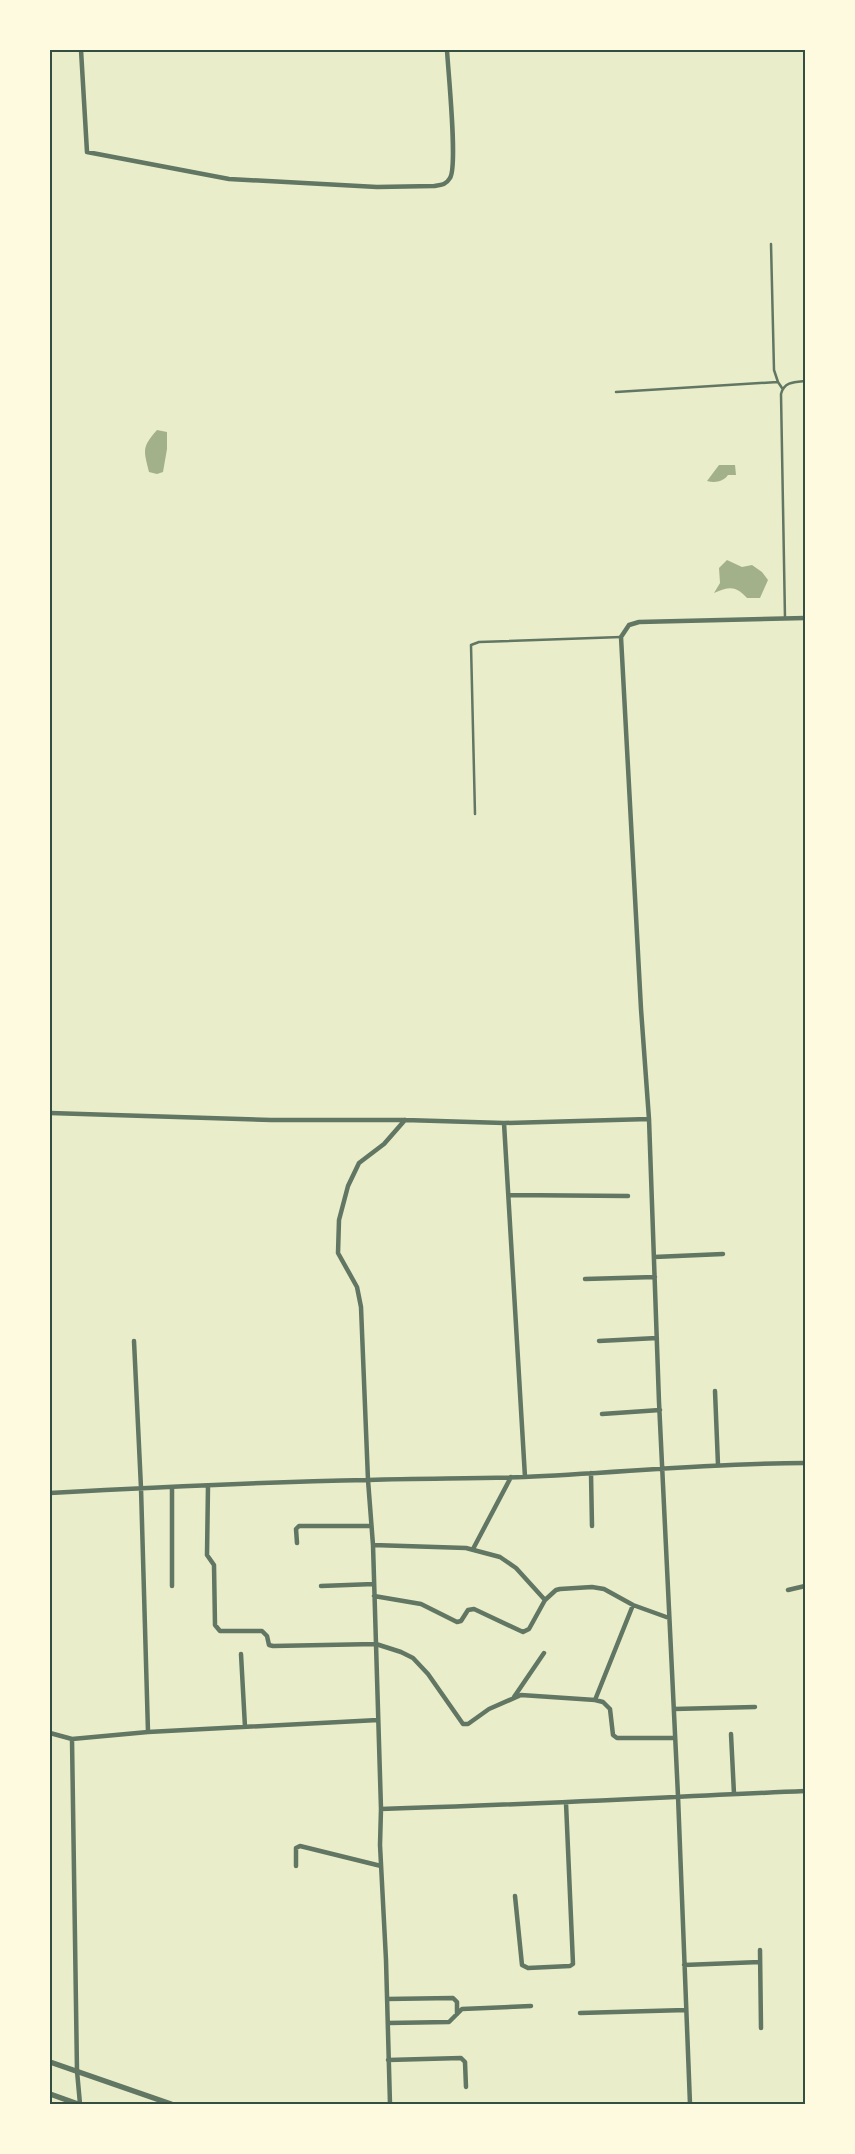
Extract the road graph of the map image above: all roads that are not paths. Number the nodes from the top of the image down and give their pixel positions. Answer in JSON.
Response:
{"nodes":[{"id":1,"x":82,"y":50,"type":"edge"},
{"id":2,"x":447,"y":50,"type":"edge"},
{"id":3,"x":771,"y":244,"type":"dead end"},
{"id":4,"x":778,"y":382,"type":"junction"},
{"id":5,"x":805,"y":382,"type":"edge"},
{"id":6,"x":782,"y":388,"type":"junction"},
{"id":7,"x":616,"y":392,"type":"dead end"},
{"id":8,"x":785,"y":618,"type":"junction"},
{"id":9,"x":805,"y":618,"type":"edge"},
{"id":10,"x":621,"y":637,"type":"junction"},
{"id":11,"x":475,"y":814,"type":"dead end"},
{"id":12,"x":50,"y":1113,"type":"edge"},
{"id":13,"x":649,"y":1119,"type":"junction"},
{"id":14,"x":405,"y":1120,"type":"junction"},
{"id":15,"x":504,"y":1123,"type":"junction"},
{"id":16,"x":509,"y":1195,"type":"junction"},
{"id":17,"x":628,"y":1196,"type":"dead end"},
{"id":18,"x":723,"y":1254,"type":"dead end"},
{"id":19,"x":654,"y":1257,"type":"junction"},
{"id":20,"x":655,"y":1277,"type":"junction"},
{"id":21,"x":585,"y":1279,"type":"dead end"},
{"id":22,"x":657,"y":1338,"type":"junction"},
{"id":23,"x":134,"y":1341,"type":"dead end"},
{"id":24,"x":599,"y":1341,"type":"dead end"},
{"id":25,"x":715,"y":1391,"type":"dead end"},
{"id":26,"x":660,"y":1410,"type":"junction"},
{"id":27,"x":602,"y":1414,"type":"dead end"},
{"id":28,"x":805,"y":1463,"type":"edge"},
{"id":29,"x":718,"y":1465,"type":"junction"},
{"id":30,"x":662,"y":1467,"type":"junction"},
{"id":31,"x":591,"y":1472,"type":"junction"},
{"id":32,"x":511,"y":1477,"type":"junction"},
{"id":33,"x":525,"y":1477,"type":"junction"},
{"id":34,"x":368,"y":1480,"type":"junction"},
{"id":35,"x":208,"y":1486,"type":"junction"},
{"id":36,"x":141,"y":1488,"type":"junction"},
{"id":37,"x":172,"y":1488,"type":"junction"},
{"id":38,"x":50,"y":1493,"type":"edge"},
{"id":39,"x":371,"y":1526,"type":"junction"},
{"id":40,"x":592,"y":1526,"type":"dead end"},
{"id":41,"x":297,"y":1543,"type":"dead end"},
{"id":42,"x":373,"y":1545,"type":"junction"},
{"id":43,"x":472,"y":1549,"type":"junction"},
{"id":44,"x":374,"y":1584,"type":"junction"},
{"id":45,"x":172,"y":1586,"type":"dead end"},
{"id":46,"x":321,"y":1586,"type":"dead end"},
{"id":47,"x":805,"y":1586,"type":"edge"},
{"id":48,"x":788,"y":1590,"type":"dead end"},
{"id":49,"x":374,"y":1596,"type":"junction"},
{"id":50,"x":546,"y":1600,"type":"junction"},
{"id":51,"x":633,"y":1605,"type":"junction"},
{"id":52,"x":669,"y":1618,"type":"junction"},
{"id":53,"x":376,"y":1644,"type":"junction"},
{"id":54,"x":544,"y":1653,"type":"dead end"},
{"id":55,"x":241,"y":1654,"type":"dead end"},
{"id":56,"x":513,"y":1698,"type":"junction"},
{"id":57,"x":595,"y":1700,"type":"junction"},
{"id":58,"x":755,"y":1706,"type":"dead end"},
{"id":59,"x":674,"y":1708,"type":"junction"},
{"id":60,"x":378,"y":1720,"type":"junction"},
{"id":61,"x":245,"y":1727,"type":"junction"},
{"id":62,"x":148,"y":1732,"type":"junction"},
{"id":63,"x":50,"y":1734,"type":"edge"},
{"id":64,"x":731,"y":1734,"type":"dead end"},
{"id":65,"x":675,"y":1738,"type":"junction"},
{"id":66,"x":72,"y":1739,"type":"junction"},
{"id":67,"x":805,"y":1791,"type":"edge"},
{"id":68,"x":734,"y":1794,"type":"junction"},
{"id":69,"x":678,"y":1796,"type":"junction"},
{"id":70,"x":566,"y":1803,"type":"junction"},
{"id":71,"x":381,"y":1809,"type":"junction"},
{"id":72,"x":296,"y":1866,"type":"dead end"},
{"id":73,"x":381,"y":1866,"type":"junction"},
{"id":74,"x":516,"y":1896,"type":"dead end"},
{"id":75,"x":760,"y":1950,"type":"dead end"},
{"id":76,"x":760,"y":1962,"type":"junction"},
{"id":77,"x":684,"y":1965,"type":"junction"},
{"id":78,"x":387,"y":1999,"type":"junction"},
{"id":79,"x":531,"y":2006,"type":"dead end"},
{"id":80,"x":686,"y":2010,"type":"junction"},
{"id":81,"x":580,"y":2012,"type":"dead end"},
{"id":82,"x":457,"y":2014,"type":"junction"},
{"id":83,"x":388,"y":2023,"type":"junction"},
{"id":84,"x":761,"y":2028,"type":"dead end"},
{"id":85,"x":388,"y":2060,"type":"junction"},
{"id":86,"x":50,"y":2062,"type":"edge"},
{"id":87,"x":77,"y":2071,"type":"junction"},
{"id":88,"x":466,"y":2087,"type":"dead end"},
{"id":89,"x":50,"y":2094,"type":"edge"},
{"id":90,"x":79,"y":2104,"type":"edge"},
{"id":91,"x":171,"y":2104,"type":"edge"},
{"id":92,"x":390,"y":2104,"type":"edge"},
{"id":93,"x":690,"y":2104,"type":"edge"}],
"edges":[{"from":1,"to":2,"type":"street"},
{"from":3,"to":4,"type":"lane"},
{"from":4,"to":6,"type":"lane"},
{"from":4,"to":7,"type":"lane"},
{"from":5,"to":6,"type":"lane"},
{"from":6,"to":8,"type":"lane"},
{"from":8,"to":9,"type":"street"},
{"from":8,"to":10,"type":"street"},
{"from":10,"to":11,"type":"lane"},
{"from":10,"to":13,"type":"street"},
{"from":12,"to":14,"type":"street"},
{"from":13,"to":15,"type":"street"},
{"from":13,"to":19,"type":"street"},
{"from":14,"to":15,"type":"street"},
{"from":14,"to":34,"type":"street"},
{"from":15,"to":16,"type":"street"},
{"from":16,"to":17,"type":"street"},
{"from":16,"to":33,"type":"street"},
{"from":18,"to":19,"type":"street"},
{"from":19,"to":20,"type":"street"},
{"from":20,"to":21,"type":"street"},
{"from":20,"to":22,"type":"street"},
{"from":22,"to":24,"type":"street"},
{"from":22,"to":26,"type":"street"},
{"from":23,"to":36,"type":"street"},
{"from":25,"to":29,"type":"street"},
{"from":26,"to":27,"type":"street"},
{"from":26,"to":30,"type":"street"},
{"from":28,"to":29,"type":"street"},
{"from":29,"to":30,"type":"street"},
{"from":30,"to":31,"type":"street"},
{"from":30,"to":52,"type":"street"},
{"from":31,"to":33,"type":"street"},
{"from":31,"to":40,"type":"street"},
{"from":32,"to":33,"type":"street"},
{"from":32,"to":34,"type":"street"},
{"from":32,"to":43,"type":"street"},
{"from":34,"to":35,"type":"street"},
{"from":34,"to":39,"type":"street"},
{"from":35,"to":37,"type":"street"},
{"from":35,"to":53,"type":"street"},
{"from":36,"to":37,"type":"street"},
{"from":36,"to":38,"type":"street"},
{"from":36,"to":62,"type":"street"},
{"from":37,"to":45,"type":"street"},
{"from":39,"to":41,"type":"street"},
{"from":39,"to":42,"type":"street"},
{"from":42,"to":43,"type":"street"},
{"from":42,"to":44,"type":"street"},
{"from":43,"to":50,"type":"street"},
{"from":44,"to":46,"type":"street"},
{"from":44,"to":49,"type":"street"},
{"from":47,"to":48,"type":"street"},
{"from":49,"to":50,"type":"street"},
{"from":49,"to":53,"type":"street"},
{"from":50,"to":51,"type":"street"},
{"from":51,"to":52,"type":"street"},
{"from":51,"to":57,"type":"street"},
{"from":52,"to":59,"type":"street"},
{"from":53,"to":56,"type":"street"},
{"from":53,"to":60,"type":"street"},
{"from":54,"to":56,"type":"street"},
{"from":55,"to":61,"type":"street"},
{"from":56,"to":57,"type":"street"},
{"from":57,"to":65,"type":"street"},
{"from":58,"to":59,"type":"street"},
{"from":59,"to":65,"type":"street"},
{"from":60,"to":61,"type":"street"},
{"from":60,"to":71,"type":"street"},
{"from":61,"to":62,"type":"street"},
{"from":62,"to":66,"type":"street"},
{"from":63,"to":66,"type":"street"},
{"from":64,"to":68,"type":"street"},
{"from":65,"to":69,"type":"street"},
{"from":66,"to":87,"type":"street"},
{"from":67,"to":68,"type":"street"},
{"from":68,"to":69,"type":"street"},
{"from":69,"to":70,"type":"street"},
{"from":69,"to":77,"type":"street"},
{"from":70,"to":71,"type":"street"},
{"from":70,"to":74,"type":"street"},
{"from":71,"to":73,"type":"street"},
{"from":72,"to":73,"type":"street"},
{"from":73,"to":78,"type":"street"},
{"from":75,"to":76,"type":"street"},
{"from":76,"to":77,"type":"street"},
{"from":76,"to":84,"type":"street"},
{"from":77,"to":80,"type":"street"},
{"from":78,"to":82,"type":"street"},
{"from":78,"to":83,"type":"street"},
{"from":79,"to":82,"type":"street"},
{"from":80,"to":81,"type":"street"},
{"from":80,"to":93,"type":"street"},
{"from":82,"to":83,"type":"street"},
{"from":83,"to":85,"type":"street"},
{"from":85,"to":88,"type":"street"},
{"from":85,"to":92,"type":"street"},
{"from":86,"to":87,"type":"street"},
{"from":87,"to":90,"type":"street"},
{"from":87,"to":91,"type":"street"},
{"from":89,"to":90,"type":"street"}]}
